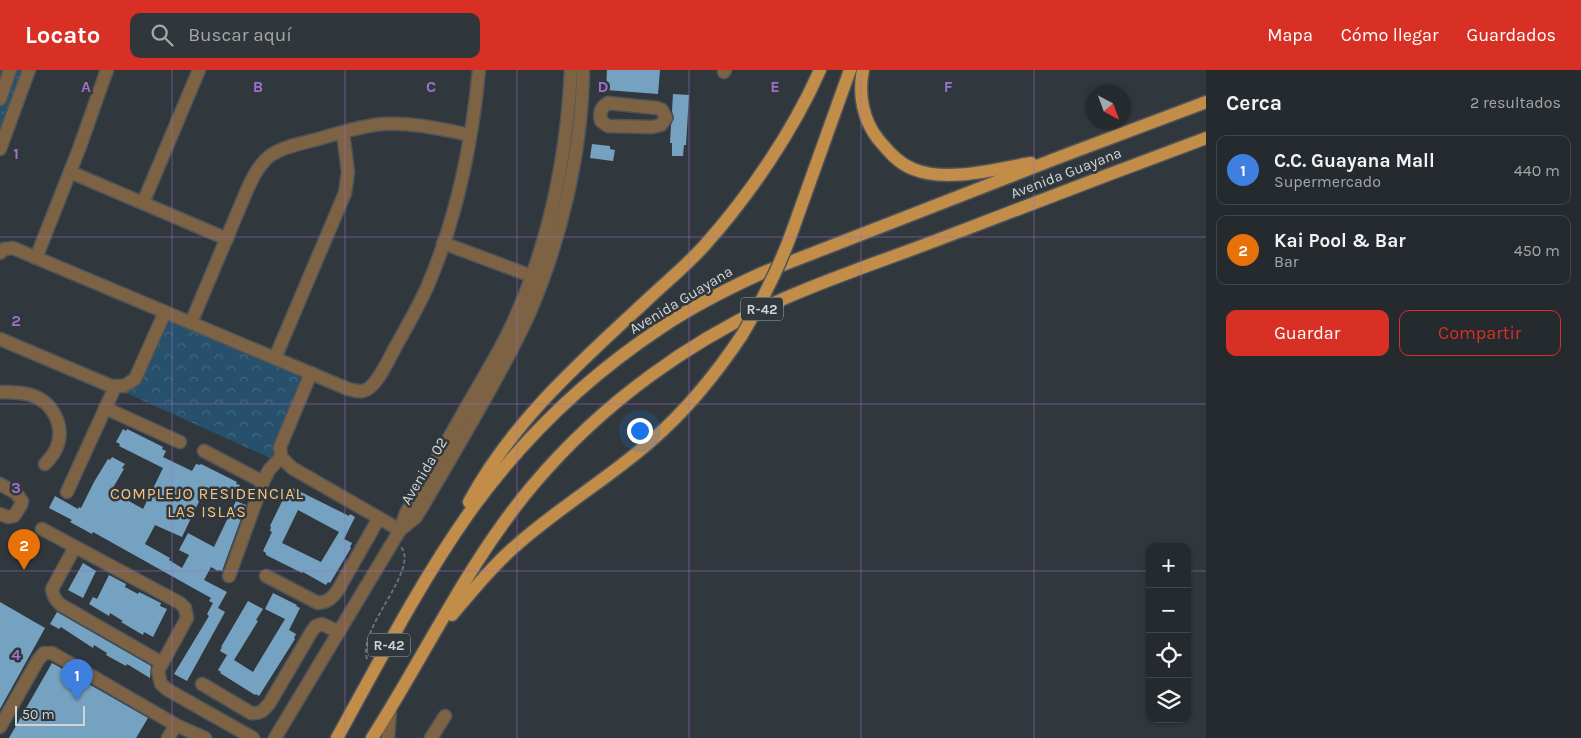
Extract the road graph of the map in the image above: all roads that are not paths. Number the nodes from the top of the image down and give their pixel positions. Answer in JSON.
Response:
{"nodes":[{"id":1,"x":10,"y":70,"type":"edge"},
{"id":2,"x":29,"y":70,"type":"edge"},
{"id":3,"x":107,"y":70,"type":"edge"},
{"id":4,"x":199,"y":70,"type":"edge"},
{"id":5,"x":479,"y":70,"type":"edge"},
{"id":6,"x":571,"y":70,"type":"edge"},
{"id":7,"x":583,"y":70,"type":"edge"},
{"id":8,"x":820,"y":70,"type":"edge"},
{"id":9,"x":850,"y":70,"type":"edge"},
{"id":10,"x":863,"y":70,"type":"edge"},
{"id":11,"x":0,"y":99,"type":"edge"},
{"id":12,"x":1206,"y":102,"type":"edge"},
{"id":13,"x":581,"y":112,"type":"junction"},
{"id":14,"x":600,"y":114,"type":"dead end"},
{"id":15,"x":343,"y":133,"type":"junction"},
{"id":16,"x":470,"y":135,"type":"junction"},
{"id":17,"x":1206,"y":138,"type":"edge"},
{"id":18,"x":0,"y":149,"type":"edge"},
{"id":19,"x":1060,"y":157,"type":"junction"},
{"id":20,"x":70,"y":172,"type":"junction"},
{"id":21,"x":143,"y":203,"type":"junction"},
{"id":22,"x":226,"y":239,"type":"junction"},
{"id":23,"x":443,"y":243,"type":"junction"},
{"id":24,"x":0,"y":253,"type":"edge"},
{"id":25,"x":36,"y":258,"type":"junction"},
{"id":26,"x":536,"y":278,"type":"junction"},
{"id":27,"x":165,"y":312,"type":"junction"},
{"id":28,"x":191,"y":323,"type":"junction"},
{"id":29,"x":0,"y":339,"type":"edge"},
{"id":30,"x":275,"y":358,"type":"junction"},
{"id":31,"x":311,"y":373,"type":"junction"},
{"id":32,"x":115,"y":387,"type":"junction"},
{"id":33,"x":0,"y":392,"type":"edge"},
{"id":34,"x":104,"y":408,"type":"junction"},
{"id":35,"x":180,"y":442,"type":"dead end"},
{"id":36,"x":204,"y":451,"type":"dead end"},
{"id":37,"x":281,"y":457,"type":"junction"},
{"id":38,"x":44,"y":464,"type":"dead end"},
{"id":39,"x":263,"y":482,"type":"junction"},
{"id":40,"x":0,"y":484,"type":"edge"},
{"id":41,"x":67,"y":492,"type":"dead end"},
{"id":42,"x":0,"y":514,"type":"edge"},
{"id":43,"x":379,"y":518,"type":"junction"},
{"id":44,"x":42,"y":528,"type":"dead end"},
{"id":45,"x":397,"y":535,"type":"junction"},
{"id":46,"x":76,"y":547,"type":"junction"},
{"id":47,"x":442,"y":553,"type":"junction"},
{"id":48,"x":229,"y":576,"type":"dead end"},
{"id":49,"x":266,"y":576,"type":"dead end"},
{"id":50,"x":338,"y":632,"type":"junction"},
{"id":51,"x":431,"y":639,"type":"junction"},
{"id":52,"x":162,"y":663,"type":"junction"},
{"id":53,"x":202,"y":684,"type":"dead end"},
{"id":54,"x":390,"y":710,"type":"junction"},
{"id":55,"x":445,"y":716,"type":"dead end"},
{"id":56,"x":176,"y":725,"type":"junction"},
{"id":57,"x":0,"y":727,"type":"edge"},
{"id":58,"x":168,"y":738,"type":"edge"},
{"id":59,"x":205,"y":738,"type":"edge"},
{"id":60,"x":253,"y":738,"type":"edge"},
{"id":61,"x":275,"y":738,"type":"edge"},
{"id":62,"x":337,"y":738,"type":"edge"},
{"id":63,"x":372,"y":738,"type":"edge"},
{"id":64,"x":388,"y":738,"type":"edge"},
{"id":65,"x":431,"y":738,"type":"edge"}],
"edges":[{"from":1,"to":11,"type":"street"},
{"from":2,"to":18,"type":"street"},
{"from":3,"to":20,"type":"street"},
{"from":4,"to":21,"type":"street"},
{"from":5,"to":16,"type":"street"},
{"from":6,"to":26,"type":"street","name":"Avenida 02"},
{"from":7,"to":13,"type":"street","name":"Avenida 02"},
{"from":8,"to":47,"type":"main road"},
{"from":9,"to":51,"type":"main road","bridge":true},
{"from":10,"to":19,"type":"main road"},
{"from":12,"to":19,"type":"main road","name":"Avenida Guayana","number":"R-42"},
{"from":13,"to":14,"type":"street"},
{"from":13,"to":26,"type":"street","name":"Avenida 02"},
{"from":15,"to":16,"type":"street"},
{"from":15,"to":22,"type":"street"},
{"from":15,"to":30,"type":"street"},
{"from":16,"to":23,"type":"street"},
{"from":17,"to":51,"type":"main road","name":"Avenida Guayana","number":"R-42"},
{"from":19,"to":47,"type":"main road","name":"Avenida Guayana","number":"R-42"},
{"from":20,"to":21,"type":"street"},
{"from":20,"to":25,"type":"street"},
{"from":21,"to":22,"type":"street"},
{"from":22,"to":28,"type":"street"},
{"from":23,"to":26,"type":"street"},
{"from":23,"to":31,"type":"street"},
{"from":24,"to":25,"type":"street"},
{"from":25,"to":27,"type":"street"},
{"from":26,"to":45,"type":"street","name":"Avenida 02"},
{"from":27,"to":28,"type":"street"},
{"from":27,"to":32,"type":"street"},
{"from":28,"to":30,"type":"street"},
{"from":29,"to":32,"type":"street"},
{"from":30,"to":31,"type":"street"},
{"from":31,"to":37,"type":"street"},
{"from":32,"to":34,"type":"street"},
{"from":33,"to":38,"type":"street"},
{"from":34,"to":35,"type":"street"},
{"from":34,"to":41,"type":"street"},
{"from":36,"to":39,"type":"street"},
{"from":37,"to":39,"type":"street"},
{"from":37,"to":43,"type":"street"},
{"from":39,"to":48,"type":"street"},
{"from":40,"to":42,"type":"street"},
{"from":43,"to":45,"type":"street"},
{"from":43,"to":49,"type":"street"},
{"from":44,"to":46,"type":"street"},
{"from":45,"to":50,"type":"street","name":"Avenida 02"},
{"from":46,"to":52,"type":"street"},
{"from":46,"to":52,"type":"street"},
{"from":47,"to":62,"type":"main road","name":"Avenida Guayana","number":"R-42"},
{"from":50,"to":53,"type":"street"},
{"from":50,"to":61,"type":"street","name":"Avenida 02"},
{"from":51,"to":54,"type":"main road","name":"Avenida Guayana","number":"R-42"},
{"from":52,"to":60,"type":"street"},
{"from":54,"to":63,"type":"main road","name":"Avenida Guayana","number":"R-42"},
{"from":54,"to":64,"type":"street"},
{"from":55,"to":65,"type":"street"},
{"from":56,"to":57,"type":"street"},
{"from":56,"to":58,"type":"street"},
{"from":56,"to":59,"type":"street"}]}
